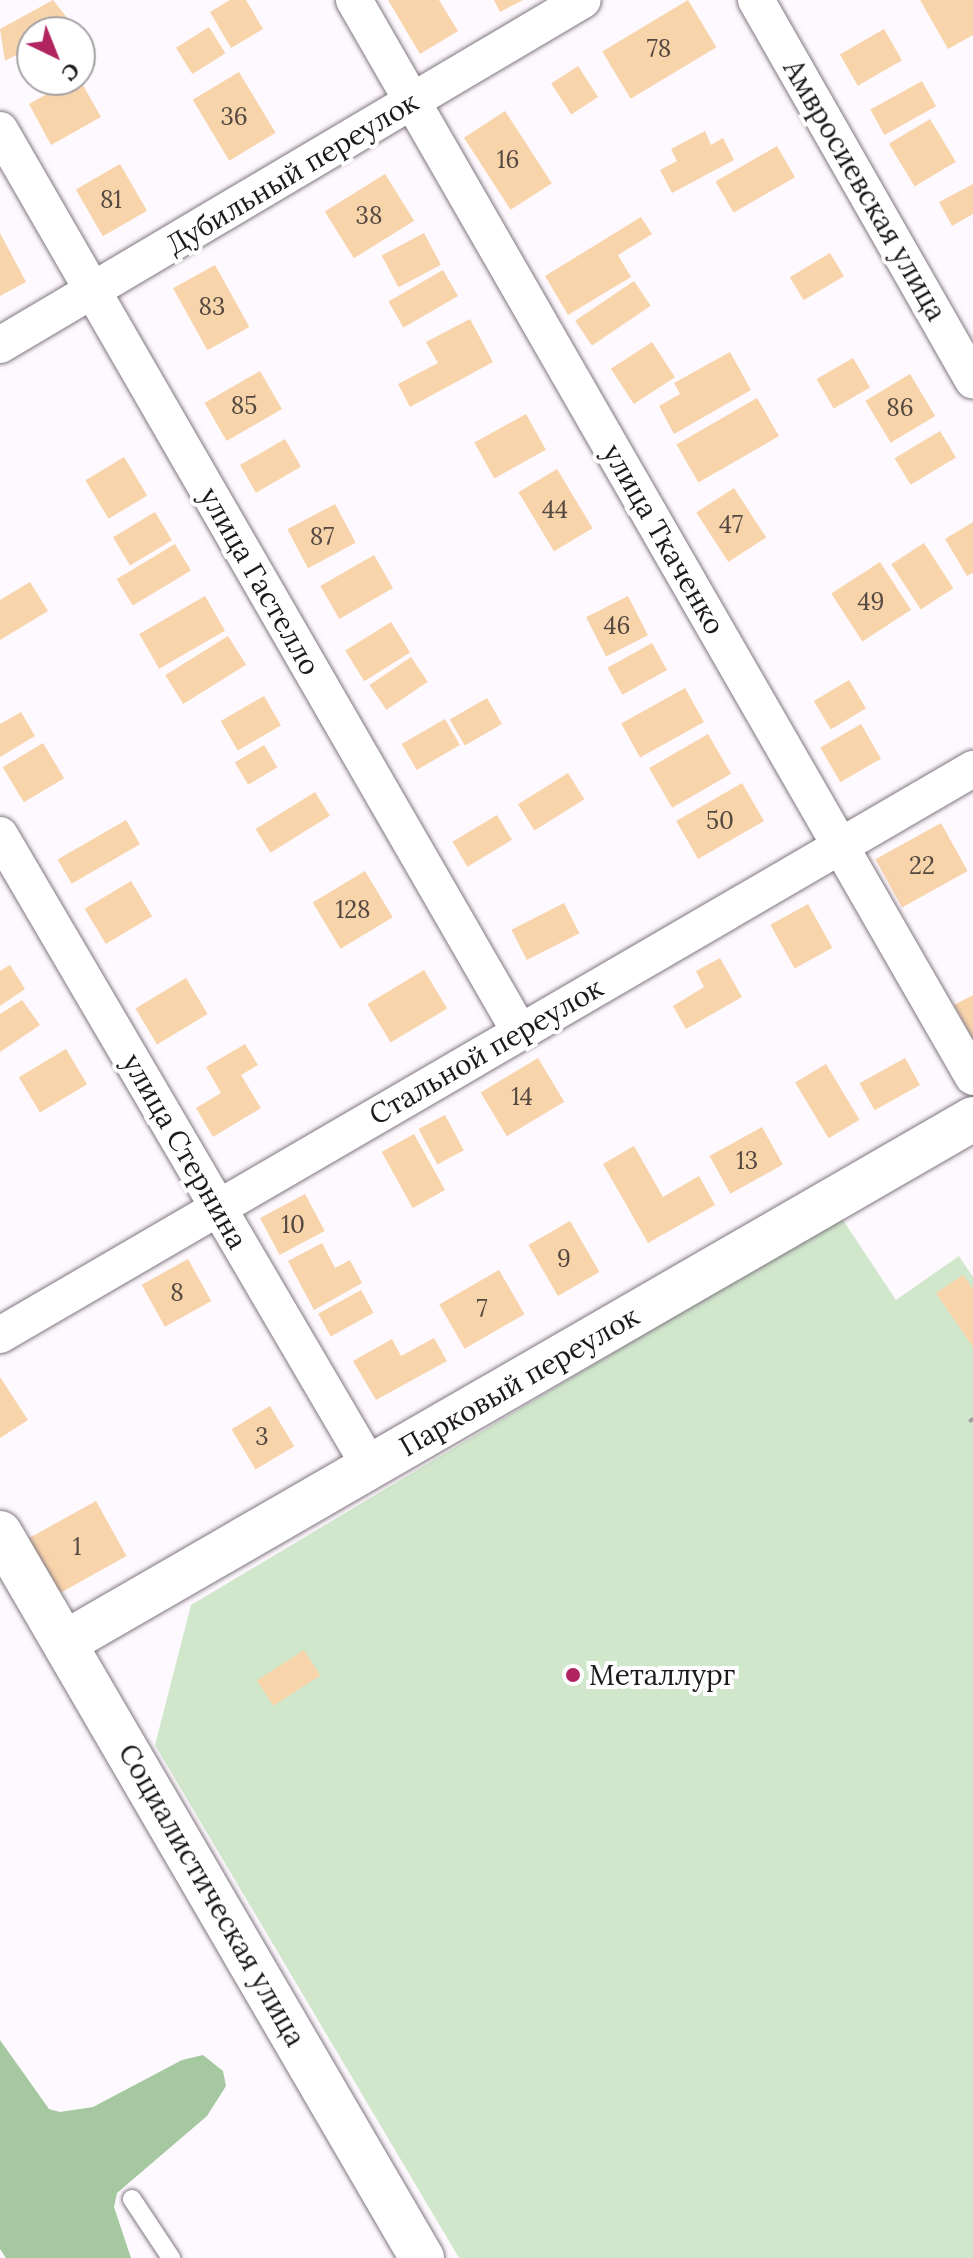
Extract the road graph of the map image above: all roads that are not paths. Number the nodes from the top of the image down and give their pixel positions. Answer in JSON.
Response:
{"nodes":[{"id":1,"x":354,"y":0,"type":"edge"},
{"id":2,"x":583,"y":0,"type":"edge"},
{"id":3,"x":756,"y":0,"type":"edge"},
{"id":4,"x":412,"y":101,"type":"junction"},
{"id":5,"x":0,"y":130,"type":"edge"},
{"id":6,"x":92,"y":290,"type":"junction"},
{"id":7,"x":0,"y":345,"type":"edge"},
{"id":8,"x":973,"y":380,"type":"edge"},
{"id":9,"x":973,"y":769,"type":"edge"},
{"id":10,"x":0,"y":835,"type":"edge"},
{"id":11,"x":840,"y":846,"type":"junction"},
{"id":12,"x":520,"y":1032,"type":"junction"},
{"id":13,"x":973,"y":1077,"type":"edge"},
{"id":14,"x":973,"y":1119,"type":"edge"},
{"id":15,"x":217,"y":1207,"type":"junction"},
{"id":16,"x":0,"y":1335,"type":"edge"},
{"id":17,"x":370,"y":1467,"type":"junction"},
{"id":18,"x":0,"y":1533,"type":"edge"},
{"id":19,"x":66,"y":1642,"type":"junction"},
{"id":20,"x":132,"y":2199,"type":"dead end"},
{"id":21,"x":171,"y":2258,"type":"edge"},
{"id":22,"x":422,"y":2258,"type":"edge"}],
"edges":[{"from":1,"to":4,"type":"street","name":"улица Ткаченко"},
{"from":2,"to":4,"type":"street","name":"Дубильный переулок"},
{"from":3,"to":8,"type":"street","name":"Амвросиевская улица"},
{"from":4,"to":6,"type":"street","name":"Дубильный переулок"},
{"from":4,"to":11,"type":"street","name":"улица Ткаченко"},
{"from":5,"to":6,"type":"street","name":"улица Гастелло"},
{"from":6,"to":7,"type":"street","name":"Дубильный переулок"},
{"from":6,"to":12,"type":"street","name":"улица Гастелло"},
{"from":9,"to":11,"type":"street","name":"Стальной переулок"},
{"from":10,"to":15,"type":"street","name":"улица Стернина"},
{"from":11,"to":12,"type":"street","name":"Стальной переулок"},
{"from":11,"to":13,"type":"street","name":"улица Ткаченко"},
{"from":12,"to":15,"type":"street","name":"Стальной переулок"},
{"from":14,"to":17,"type":"street","name":"Парковый переулок"},
{"from":15,"to":16,"type":"street","name":"Стальной переулок"},
{"from":15,"to":17,"type":"street","name":"улица Стернина"},
{"from":17,"to":19,"type":"street","name":"Парковый переулок"},
{"from":18,"to":19,"type":"street","name":"Социалистическая улица"},
{"from":19,"to":22,"type":"street","name":"Социалистическая улица"},
{"from":20,"to":21,"type":"lane"}]}
